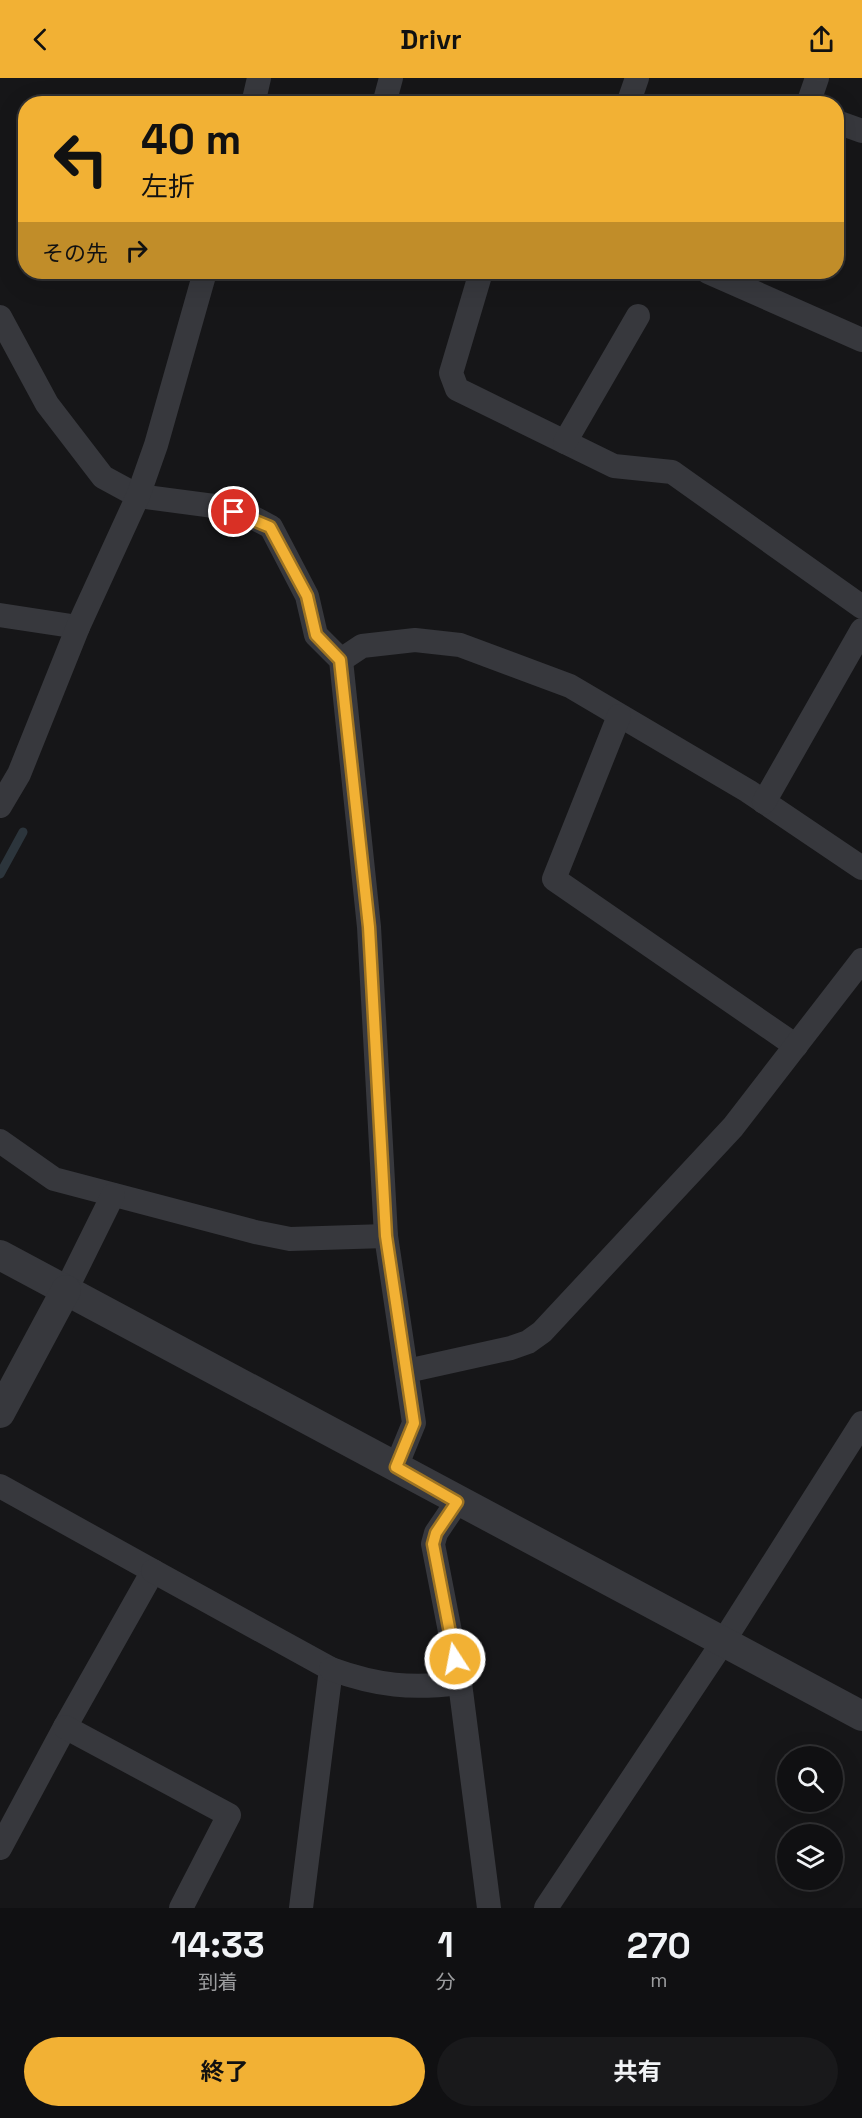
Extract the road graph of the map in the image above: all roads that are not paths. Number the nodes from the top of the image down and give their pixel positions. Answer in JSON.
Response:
{"nodes":[{"id":1,"x":260,"y":78,"type":"edge"},
{"id":2,"x":391,"y":78,"type":"edge"},
{"id":3,"x":637,"y":78,"type":"edge"},
{"id":4,"x":818,"y":78,"type":"edge"},
{"id":5,"x":255,"y":96,"type":"edge"},
{"id":6,"x":386,"y":96,"type":"edge"},
{"id":7,"x":631,"y":96,"type":"edge"},
{"id":8,"x":811,"y":96,"type":"edge"},
{"id":9,"x":844,"y":125,"type":"edge"},
{"id":10,"x":862,"y":131,"type":"edge"},
{"id":11,"x":203,"y":279,"type":"edge"},
{"id":12,"x":479,"y":279,"type":"edge"},
{"id":13,"x":744,"y":279,"type":"edge"},
{"id":14,"x":638,"y":316,"type":"dead end"},
{"id":15,"x":0,"y":317,"type":"edge"},
{"id":16,"x":862,"y":340,"type":"edge"},
{"id":17,"x":565,"y":442,"type":"junction"},
{"id":18,"x":138,"y":496,"type":"junction"},
{"id":19,"x":862,"y":607,"type":"edge"},
{"id":20,"x":0,"y":615,"type":"edge"},
{"id":21,"x":78,"y":627,"type":"junction"},
{"id":22,"x":862,"y":630,"type":"edge"},
{"id":23,"x":340,"y":660,"type":"junction"},
{"id":24,"x":619,"y":716,"type":"junction"},
{"id":25,"x":764,"y":802,"type":"junction"},
{"id":26,"x":0,"y":806,"type":"edge"},
{"id":27,"x":862,"y":868,"type":"edge"},
{"id":28,"x":862,"y":960,"type":"edge"},
{"id":29,"x":796,"y":1046,"type":"junction"},
{"id":30,"x":0,"y":1140,"type":"edge"},
{"id":31,"x":113,"y":1195,"type":"junction"},
{"id":32,"x":386,"y":1236,"type":"junction"},
{"id":33,"x":0,"y":1255,"type":"edge"},
{"id":34,"x":66,"y":1290,"type":"junction"},
{"id":35,"x":407,"y":1371,"type":"junction"},
{"id":36,"x":0,"y":1413,"type":"edge"},
{"id":37,"x":862,"y":1423,"type":"edge"},
{"id":38,"x":396,"y":1467,"type":"junction"},
{"id":39,"x":0,"y":1486,"type":"edge"},
{"id":40,"x":457,"y":1502,"type":"junction"},
{"id":41,"x":153,"y":1571,"type":"junction"},
{"id":42,"x":723,"y":1642,"type":"junction"},
{"id":43,"x":332,"y":1669,"type":"junction"},
{"id":44,"x":460,"y":1683,"type":"junction"},
{"id":45,"x":862,"y":1716,"type":"edge"},
{"id":46,"x":64,"y":1727,"type":"junction"},
{"id":47,"x":0,"y":1848,"type":"edge"},
{"id":48,"x":181,"y":1908,"type":"edge"},
{"id":49,"x":301,"y":1908,"type":"edge"},
{"id":50,"x":489,"y":1908,"type":"edge"},
{"id":51,"x":546,"y":1908,"type":"edge"}],
"edges":[{"from":1,"to":5,"type":"street"},
{"from":2,"to":6,"type":"street"},
{"from":3,"to":7,"type":"street"},
{"from":4,"to":8,"type":"street"},
{"from":9,"to":10,"type":"street"},
{"from":11,"to":18,"type":"street"},
{"from":12,"to":17,"type":"street"},
{"from":13,"to":16,"type":"street"},
{"from":14,"to":17,"type":"street"},
{"from":15,"to":18,"type":"street"},
{"from":17,"to":19,"type":"street"},
{"from":18,"to":21,"type":"street"},
{"from":18,"to":23,"type":"street"},
{"from":20,"to":21,"type":"street"},
{"from":21,"to":26,"type":"street"},
{"from":22,"to":25,"type":"street"},
{"from":23,"to":24,"type":"street"},
{"from":23,"to":32,"type":"street"},
{"from":24,"to":25,"type":"street"},
{"from":24,"to":29,"type":"street"},
{"from":25,"to":27,"type":"street"},
{"from":28,"to":29,"type":"street"},
{"from":29,"to":35,"type":"street"},
{"from":30,"to":31,"type":"street"},
{"from":31,"to":32,"type":"street"},
{"from":31,"to":34,"type":"street"},
{"from":32,"to":35,"type":"street"},
{"from":33,"to":34,"type":"street"},
{"from":34,"to":36,"type":"street"},
{"from":34,"to":38,"type":"street"},
{"from":35,"to":38,"type":"street"},
{"from":37,"to":42,"type":"street"},
{"from":38,"to":40,"type":"street"},
{"from":39,"to":41,"type":"street"},
{"from":40,"to":42,"type":"street"},
{"from":40,"to":44,"type":"street"},
{"from":41,"to":43,"type":"street"},
{"from":41,"to":46,"type":"street"},
{"from":42,"to":45,"type":"street"},
{"from":42,"to":51,"type":"street"},
{"from":43,"to":44,"type":"street"},
{"from":43,"to":49,"type":"street"},
{"from":44,"to":50,"type":"street"},
{"from":46,"to":47,"type":"street"},
{"from":46,"to":48,"type":"street"}]}
